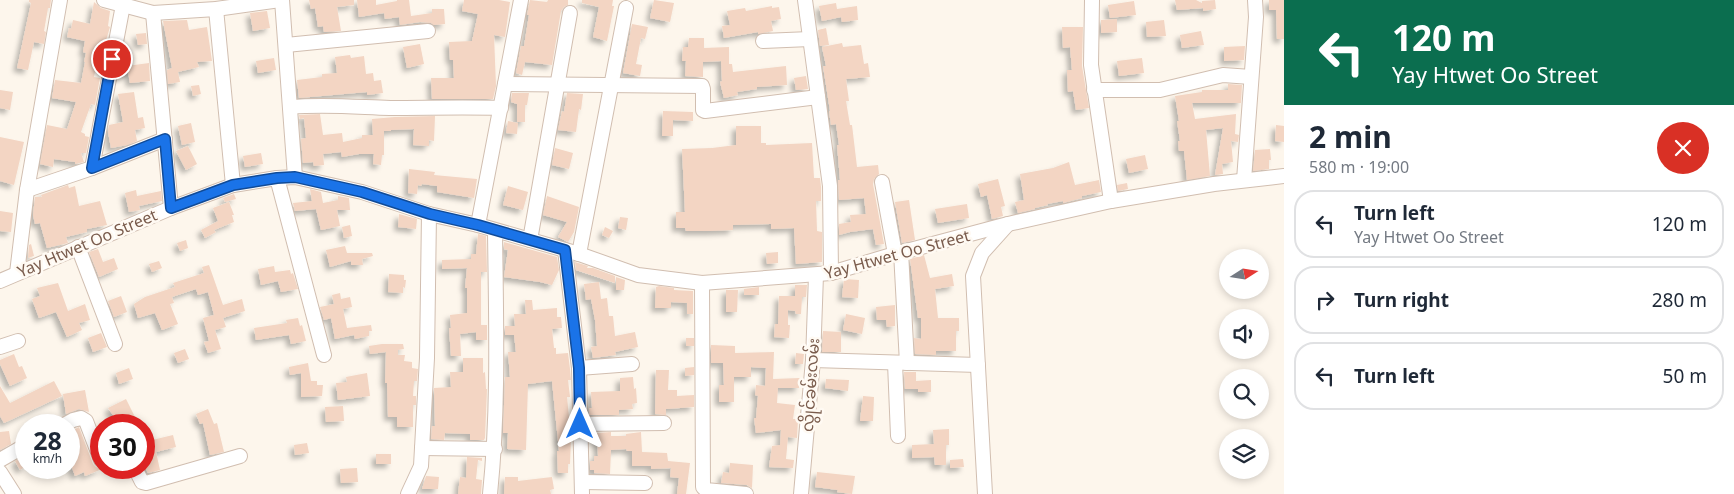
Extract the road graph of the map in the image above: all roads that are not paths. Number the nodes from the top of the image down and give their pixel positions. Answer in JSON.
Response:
{"nodes":[{"id":1,"x":60,"y":0,"type":"edge"},
{"id":2,"x":104,"y":0,"type":"edge"},
{"id":3,"x":281,"y":0,"type":"edge"},
{"id":4,"x":521,"y":0,"type":"edge"},
{"id":5,"x":805,"y":0,"type":"edge"},
{"id":6,"x":1092,"y":0,"type":"edge"},
{"id":7,"x":1255,"y":0,"type":"edge"},
{"id":8,"x":122,"y":5,"type":"junction"},
{"id":9,"x":626,"y":8,"type":"dead end"},
{"id":10,"x":216,"y":9,"type":"junction"},
{"id":11,"x":152,"y":13,"type":"junction"},
{"id":12,"x":570,"y":13,"type":"dead end"},
{"id":13,"x":428,"y":31,"type":"dead end"},
{"id":14,"x":810,"y":39,"type":"junction"},
{"id":15,"x":763,"y":41,"type":"dead end"},
{"id":16,"x":286,"y":45,"type":"junction"},
{"id":17,"x":1251,"y":77,"type":"junction"},
{"id":18,"x":505,"y":84,"type":"junction"},
{"id":19,"x":558,"y":86,"type":"junction"},
{"id":20,"x":611,"y":86,"type":"junction"},
{"id":21,"x":1094,"y":90,"type":"junction"},
{"id":22,"x":818,"y":98,"type":"junction"},
{"id":23,"x":291,"y":106,"type":"junction"},
{"id":24,"x":501,"y":108,"type":"junction"},
{"id":25,"x":165,"y":139,"type":"junction"},
{"id":26,"x":92,"y":168,"type":"junction"},
{"id":27,"x":1284,"y":176,"type":"edge"},
{"id":28,"x":295,"y":177,"type":"junction"},
{"id":29,"x":277,"y":178,"type":"junction"},
{"id":30,"x":1244,"y":180,"type":"junction"},
{"id":31,"x":882,"y":182,"type":"dead end"},
{"id":32,"x":233,"y":185,"type":"junction"},
{"id":33,"x":27,"y":190,"type":"junction"},
{"id":34,"x":1112,"y":201,"type":"junction"},
{"id":35,"x":171,"y":208,"type":"junction"},
{"id":36,"x":430,"y":214,"type":"junction"},
{"id":37,"x":1008,"y":224,"type":"junction"},
{"id":38,"x":478,"y":225,"type":"junction"},
{"id":39,"x":495,"y":231,"type":"junction"},
{"id":40,"x":530,"y":240,"type":"junction"},
{"id":41,"x":78,"y":247,"type":"junction"},
{"id":42,"x":565,"y":250,"type":"junction"},
{"id":43,"x":898,"y":253,"type":"junction"},
{"id":44,"x":579,"y":254,"type":"junction"},
{"id":45,"x":17,"y":273,"type":"junction"},
{"id":46,"x":831,"y":274,"type":"junction"},
{"id":47,"x":816,"y":275,"type":"junction"},
{"id":48,"x":0,"y":281,"type":"edge"},
{"id":49,"x":702,"y":283,"type":"junction"},
{"id":50,"x":18,"y":341,"type":"dead end"},
{"id":51,"x":115,"y":344,"type":"dead end"},
{"id":52,"x":0,"y":348,"type":"edge"},
{"id":53,"x":324,"y":355,"type":"dead end"},
{"id":54,"x":813,"y":360,"type":"junction"},
{"id":55,"x":901,"y":363,"type":"junction"},
{"id":56,"x":632,"y":364,"type":"dead end"},
{"id":57,"x":978,"y":365,"type":"junction"},
{"id":58,"x":579,"y":368,"type":"junction"},
{"id":59,"x":80,"y":418,"type":"edge"},
{"id":60,"x":664,"y":423,"type":"dead end"},
{"id":61,"x":580,"y":424,"type":"junction"},
{"id":62,"x":90,"y":431,"type":"edge"},
{"id":63,"x":898,"y":436,"type":"dead end"},
{"id":64,"x":422,"y":448,"type":"junction"},
{"id":65,"x":495,"y":448,"type":"junction"},
{"id":66,"x":15,"y":452,"type":"edge"},
{"id":67,"x":240,"y":456,"type":"dead end"},
{"id":68,"x":0,"y":460,"type":"edge"},
{"id":69,"x":0,"y":472,"type":"edge"},
{"id":70,"x":140,"y":479,"type":"edge"},
{"id":71,"x":645,"y":483,"type":"dead end"},
{"id":72,"x":583,"y":488,"type":"edge"},
{"id":73,"x":14,"y":494,"type":"edge"},
{"id":74,"x":408,"y":494,"type":"edge"},
{"id":75,"x":490,"y":494,"type":"edge"},
{"id":76,"x":746,"y":494,"type":"edge"},
{"id":77,"x":801,"y":494,"type":"edge"},
{"id":78,"x":985,"y":494,"type":"edge"}],
"edges":[{"from":1,"to":33,"type":"street"},
{"from":2,"to":8,"type":"street"},
{"from":3,"to":10,"type":"street"},
{"from":3,"to":16,"type":"street"},
{"from":4,"to":18,"type":"street"},
{"from":5,"to":14,"type":"street"},
{"from":6,"to":21,"type":"street"},
{"from":7,"to":17,"type":"street"},
{"from":8,"to":11,"type":"street"},
{"from":8,"to":26,"type":"street"},
{"from":9,"to":20,"type":"street"},
{"from":10,"to":11,"type":"street"},
{"from":10,"to":32,"type":"street"},
{"from":11,"to":25,"type":"street"},
{"from":12,"to":19,"type":"street"},
{"from":13,"to":16,"type":"street"},
{"from":14,"to":15,"type":"street"},
{"from":14,"to":22,"type":"street"},
{"from":16,"to":23,"type":"street"},
{"from":17,"to":21,"type":"street"},
{"from":17,"to":30,"type":"street"},
{"from":18,"to":19,"type":"street"},
{"from":18,"to":24,"type":"street"},
{"from":19,"to":20,"type":"street"},
{"from":19,"to":40,"type":"street"},
{"from":20,"to":22,"type":"street"},
{"from":20,"to":44,"type":"street"},
{"from":21,"to":34,"type":"street"},
{"from":22,"to":46,"type":"street"},
{"from":23,"to":24,"type":"street"},
{"from":23,"to":28,"type":"street"},
{"from":24,"to":38,"type":"street"},
{"from":25,"to":26,"type":"street"},
{"from":25,"to":35,"type":"street"},
{"from":26,"to":33,"type":"street"},
{"from":27,"to":30,"type":"street","name":"Yay Htwet Oo Street"},
{"from":28,"to":29,"type":"street","name":"Yay Htwet Oo Street"},
{"from":28,"to":36,"type":"street","name":"Yay Htwet Oo Street"},
{"from":29,"to":32,"type":"street","name":"Yay Htwet Oo Street"},
{"from":29,"to":53,"type":"street"},
{"from":30,"to":34,"type":"street","name":"Yay Htwet Oo Street"},
{"from":31,"to":43,"type":"street"},
{"from":32,"to":35,"type":"street","name":"Yay Htwet Oo Street"},
{"from":33,"to":45,"type":"street"},
{"from":34,"to":37,"type":"street","name":"Yay Htwet Oo Street"},
{"from":35,"to":41,"type":"street","name":"Yay Htwet Oo Street"},
{"from":36,"to":38,"type":"street","name":"Yay Htwet Oo Street"},
{"from":36,"to":64,"type":"street"},
{"from":37,"to":43,"type":"street","name":"Yay Htwet Oo Street"},
{"from":37,"to":57,"type":"street"},
{"from":38,"to":39,"type":"street","name":"Yay Htwet Oo Street"},
{"from":39,"to":40,"type":"street","name":"Yay Htwet Oo Street"},
{"from":39,"to":65,"type":"street"},
{"from":40,"to":42,"type":"street","name":"Yay Htwet Oo Street"},
{"from":41,"to":45,"type":"street","name":"Yay Htwet Oo Street"},
{"from":41,"to":51,"type":"street"},
{"from":42,"to":44,"type":"street","name":"Yay Htwet Oo Street"},
{"from":42,"to":58,"type":"street"},
{"from":43,"to":46,"type":"street","name":"Yay Htwet Oo Street"},
{"from":43,"to":55,"type":"street"},
{"from":44,"to":49,"type":"street","name":"Yay Htwet Oo Street"},
{"from":45,"to":48,"type":"street","name":"Yay Htwet Oo Street"},
{"from":46,"to":47,"type":"street","name":"Yay Htwet Oo Street"},
{"from":47,"to":49,"type":"street","name":"Yay Htwet Oo Street"},
{"from":47,"to":54,"type":"street","name":"လွိုင်ခမ်းလမ်း"},
{"from":49,"to":76,"type":"street"},
{"from":50,"to":52,"type":"street"},
{"from":54,"to":55,"type":"street"},
{"from":54,"to":77,"type":"street","name":"လွိုင်ခမ်းလမ်း"},
{"from":55,"to":57,"type":"street"},
{"from":55,"to":63,"type":"street"},
{"from":56,"to":58,"type":"street"},
{"from":57,"to":78,"type":"street"},
{"from":58,"to":61,"type":"street"},
{"from":59,"to":62,"type":"street"},
{"from":60,"to":61,"type":"street"},
{"from":61,"to":72,"type":"street"},
{"from":64,"to":65,"type":"street"},
{"from":64,"to":74,"type":"street"},
{"from":65,"to":75,"type":"street"},
{"from":66,"to":68,"type":"street"},
{"from":67,"to":70,"type":"street"},
{"from":69,"to":73,"type":"street"},
{"from":71,"to":72,"type":"street"}]}
